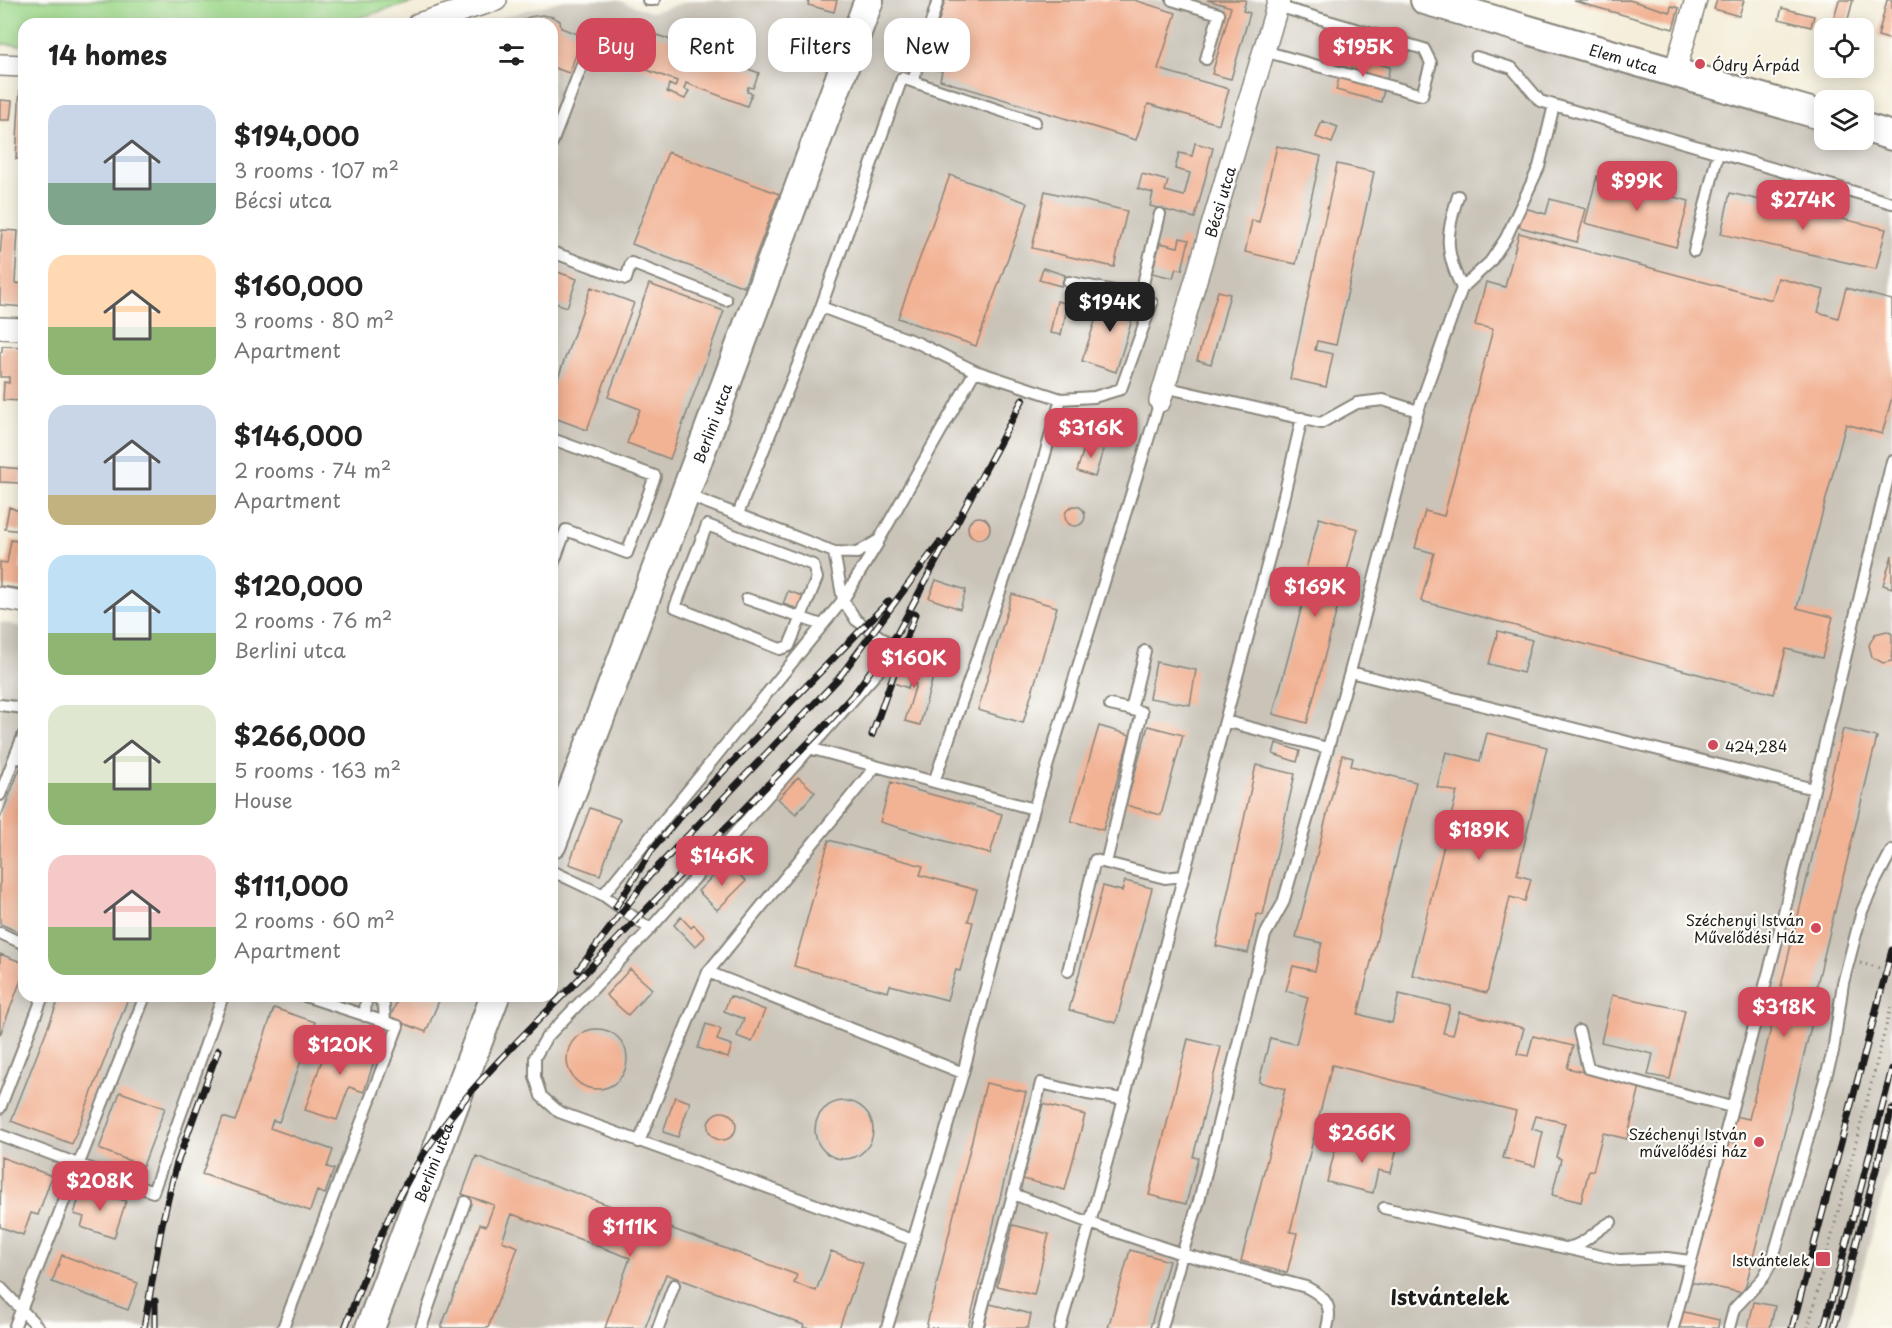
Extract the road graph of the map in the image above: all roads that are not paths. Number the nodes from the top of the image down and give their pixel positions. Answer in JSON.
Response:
{"nodes":[{"id":1,"x":496,"y":0,"type":"edge"},
{"id":2,"x":648,"y":0,"type":"edge"},
{"id":3,"x":654,"y":0,"type":"edge"},
{"id":4,"x":869,"y":0,"type":"edge"},
{"id":5,"x":938,"y":0,"type":"edge"},
{"id":6,"x":1172,"y":0,"type":"edge"},
{"id":7,"x":1425,"y":0,"type":"edge"},
{"id":8,"x":1696,"y":0,"type":"edge"},
{"id":9,"x":1278,"y":3,"type":"edge"},
{"id":10,"x":1457,"y":4,"type":"edge"},
{"id":11,"x":438,"y":18,"type":"edge"},
{"id":12,"x":1263,"y":51,"type":"junction"},
{"id":13,"x":1476,"y":57,"type":"dead end"},
{"id":14,"x":1206,"y":59,"type":"dead end"},
{"id":15,"x":0,"y":65,"type":"edge"},
{"id":16,"x":18,"y":66,"type":"edge"},
{"id":17,"x":1675,"y":71,"type":"junction"},
{"id":18,"x":579,"y":72,"type":"edge"},
{"id":19,"x":913,"y":81,"type":"junction"},
{"id":20,"x":1554,"y":105,"type":"junction"},
{"id":21,"x":1814,"y":113,"type":"edge"},
{"id":22,"x":1035,"y":122,"type":"dead end"},
{"id":23,"x":558,"y":127,"type":"edge"},
{"id":24,"x":1874,"y":130,"type":"edge"},
{"id":25,"x":1892,"y":136,"type":"edge"},
{"id":26,"x":1718,"y":153,"type":"junction"},
{"id":27,"x":1458,"y":195,"type":"dead end"},
{"id":28,"x":1892,"y":203,"type":"edge"},
{"id":29,"x":1161,"y":214,"type":"dead end"},
{"id":30,"x":1694,"y":251,"type":"dead end"},
{"id":31,"x":558,"y":254,"type":"edge"},
{"id":32,"x":1070,"y":282,"type":"dead end"},
{"id":33,"x":1462,"y":288,"type":"junction"},
{"id":34,"x":1140,"y":296,"type":"junction"},
{"id":35,"x":726,"y":300,"type":"dead end"},
{"id":36,"x":821,"y":308,"type":"junction"},
{"id":37,"x":0,"y":328,"type":"edge"},
{"id":38,"x":18,"y":329,"type":"edge"},
{"id":39,"x":975,"y":371,"type":"junction"},
{"id":40,"x":1162,"y":394,"type":"junction"},
{"id":41,"x":1061,"y":399,"type":"junction"},
{"id":42,"x":1418,"y":411,"type":"junction"},
{"id":43,"x":1302,"y":418,"type":"junction"},
{"id":44,"x":558,"y":441,"type":"edge"},
{"id":45,"x":1892,"y":461,"type":"edge"},
{"id":46,"x":685,"y":494,"type":"junction"},
{"id":47,"x":738,"y":514,"type":"junction"},
{"id":48,"x":879,"y":540,"type":"junction"},
{"id":49,"x":558,"y":551,"type":"edge"},
{"id":50,"x":834,"y":552,"type":"junction"},
{"id":51,"x":0,"y":598,"type":"edge"},
{"id":52,"x":747,"y":599,"type":"dead end"},
{"id":53,"x":843,"y":600,"type":"junction"},
{"id":54,"x":18,"y":601,"type":"edge"},
{"id":55,"x":800,"y":618,"type":"junction"},
{"id":56,"x":822,"y":625,"type":"junction"},
{"id":57,"x":896,"y":648,"type":"junction"},
{"id":58,"x":1145,"y":651,"type":"dead end"},
{"id":59,"x":920,"y":657,"type":"dead end"},
{"id":60,"x":1350,"y":672,"type":"junction"},
{"id":61,"x":0,"y":705,"type":"edge"},
{"id":62,"x":1110,"y":705,"type":"dead end"},
{"id":63,"x":18,"y":707,"type":"edge"},
{"id":64,"x":1131,"y":710,"type":"junction"},
{"id":65,"x":1225,"y":720,"type":"junction"},
{"id":66,"x":809,"y":748,"type":"junction"},
{"id":67,"x":1327,"y":748,"type":"junction"},
{"id":68,"x":18,"y":762,"type":"edge"},
{"id":69,"x":875,"y":767,"type":"junction"},
{"id":70,"x":934,"y":782,"type":"junction"},
{"id":71,"x":1814,"y":789,"type":"junction"},
{"id":72,"x":0,"y":795,"type":"edge"},
{"id":73,"x":1034,"y":809,"type":"junction"},
{"id":74,"x":558,"y":828,"type":"edge"},
{"id":75,"x":1892,"y":850,"type":"edge"},
{"id":76,"x":1106,"y":863,"type":"junction"},
{"id":77,"x":558,"y":875,"type":"edge"},
{"id":78,"x":1182,"y":876,"type":"junction"},
{"id":79,"x":603,"y":895,"type":"junction"},
{"id":80,"x":650,"y":929,"type":"junction"},
{"id":81,"x":0,"y":933,"type":"edge"},
{"id":82,"x":18,"y":941,"type":"edge"},
{"id":83,"x":1068,"y":971,"type":"dead end"},
{"id":84,"x":708,"y":972,"type":"junction"},
{"id":85,"x":42,"y":1002,"type":"edge"},
{"id":86,"x":143,"y":1002,"type":"edge"},
{"id":87,"x":221,"y":1002,"type":"edge"},
{"id":88,"x":323,"y":1002,"type":"edge"},
{"id":89,"x":366,"y":1002,"type":"edge"},
{"id":90,"x":381,"y":1002,"type":"edge"},
{"id":91,"x":493,"y":1002,"type":"edge"},
{"id":92,"x":365,"y":1016,"type":"junction"},
{"id":93,"x":385,"y":1022,"type":"junction"},
{"id":94,"x":1580,"y":1030,"type":"dead end"},
{"id":95,"x":963,"y":1073,"type":"junction"},
{"id":96,"x":1124,"y":1099,"type":"junction"},
{"id":97,"x":1731,"y":1107,"type":"junction"},
{"id":98,"x":0,"y":1108,"type":"edge"},
{"id":99,"x":0,"y":1135,"type":"edge"},
{"id":100,"x":639,"y":1142,"type":"junction"},
{"id":101,"x":77,"y":1165,"type":"junction"},
{"id":102,"x":1013,"y":1194,"type":"junction"},
{"id":103,"x":465,"y":1202,"type":"dead end"},
{"id":104,"x":1384,"y":1208,"type":"dead end"},
{"id":105,"x":1611,"y":1222,"type":"dead end"},
{"id":106,"x":1090,"y":1223,"type":"junction"},
{"id":107,"x":913,"y":1240,"type":"junction"},
{"id":108,"x":1564,"y":1249,"type":"junction"},
{"id":109,"x":1182,"y":1254,"type":"junction"},
{"id":110,"x":1689,"y":1261,"type":"junction"},
{"id":111,"x":674,"y":1285,"type":"dead end"},
{"id":112,"x":0,"y":1287,"type":"edge"},
{"id":113,"x":21,"y":1310,"type":"junction"},
{"id":114,"x":14,"y":1328,"type":"edge"},
{"id":115,"x":39,"y":1328,"type":"edge"},
{"id":116,"x":283,"y":1328,"type":"edge"},
{"id":117,"x":370,"y":1328,"type":"edge"},
{"id":118,"x":421,"y":1328,"type":"edge"},
{"id":119,"x":658,"y":1328,"type":"edge"},
{"id":120,"x":887,"y":1328,"type":"edge"},
{"id":121,"x":977,"y":1328,"type":"edge"},
{"id":122,"x":1060,"y":1328,"type":"edge"},
{"id":123,"x":1162,"y":1328,"type":"edge"},
{"id":124,"x":1328,"y":1328,"type":"edge"},
{"id":125,"x":1673,"y":1328,"type":"edge"},
{"id":126,"x":1729,"y":1328,"type":"edge"}],
"edges":[{"from":1,"to":11,"type":"street"},
{"from":2,"to":3,"type":"lane"},
{"from":4,"to":46,"type":"street","name":"Berlini utca"},
{"from":5,"to":19,"type":"lane"},
{"from":6,"to":14,"type":"lane"},
{"from":7,"to":10,"type":"street","name":"Elem utca"},
{"from":8,"to":17,"type":"street"},
{"from":9,"to":12,"type":"street","name":"Bécsi utca"},
{"from":9,"to":12,"type":"lane"},
{"from":10,"to":17,"type":"street","name":"Elem utca"},
{"from":12,"to":40,"type":"street","name":"Bécsi utca"},
{"from":13,"to":20,"type":"lane"},
{"from":15,"to":16,"type":"street"},
{"from":17,"to":21,"type":"street","name":"Elem utca"},
{"from":18,"to":23,"type":"lane"},
{"from":19,"to":22,"type":"lane"},
{"from":19,"to":36,"type":"lane"},
{"from":20,"to":26,"type":"lane"},
{"from":20,"to":33,"type":"lane"},
{"from":24,"to":25,"type":"street"},
{"from":26,"to":28,"type":"lane"},
{"from":26,"to":30,"type":"lane"},
{"from":27,"to":33,"type":"lane"},
{"from":29,"to":34,"type":"lane"},
{"from":31,"to":35,"type":"lane"},
{"from":32,"to":34,"type":"lane"},
{"from":33,"to":42,"type":"lane"},
{"from":34,"to":41,"type":"lane"},
{"from":36,"to":39,"type":"lane"},
{"from":36,"to":47,"type":"lane"},
{"from":37,"to":38,"type":"street"},
{"from":39,"to":41,"type":"lane"},
{"from":39,"to":48,"type":"lane"},
{"from":40,"to":43,"type":"lane"},
{"from":40,"to":73,"type":"lane"},
{"from":41,"to":70,"type":"lane"},
{"from":42,"to":43,"type":"lane"},
{"from":42,"to":60,"type":"lane"},
{"from":43,"to":65,"type":"lane"},
{"from":44,"to":49,"type":"lane"},
{"from":45,"to":71,"type":"lane"},
{"from":46,"to":47,"type":"lane"},
{"from":46,"to":74,"type":"street","name":"Berlini utca"},
{"from":47,"to":50,"type":"lane"},
{"from":48,"to":50,"type":"lane"},
{"from":48,"to":53,"type":"lane"},
{"from":50,"to":53,"type":"lane"},
{"from":51,"to":54,"type":"street"},
{"from":52,"to":55,"type":"lane"},
{"from":53,"to":56,"type":"lane"},
{"from":53,"to":57,"type":"lane"},
{"from":55,"to":55,"type":"lane"},
{"from":55,"to":56,"type":"lane"},
{"from":56,"to":79,"type":"lane"},
{"from":57,"to":59,"type":"lane"},
{"from":57,"to":66,"type":"lane"},
{"from":58,"to":64,"type":"lane"},
{"from":60,"to":67,"type":"lane"},
{"from":60,"to":71,"type":"lane"},
{"from":61,"to":63,"type":"lane"},
{"from":62,"to":64,"type":"lane"},
{"from":64,"to":76,"type":"lane"},
{"from":65,"to":67,"type":"lane"},
{"from":65,"to":78,"type":"lane"},
{"from":66,"to":69,"type":"lane"},
{"from":66,"to":80,"type":"lane"},
{"from":67,"to":109,"type":"lane"},
{"from":68,"to":72,"type":"lane"},
{"from":69,"to":70,"type":"lane"},
{"from":69,"to":84,"type":"lane"},
{"from":70,"to":73,"type":"lane"},
{"from":71,"to":97,"type":"lane"},
{"from":73,"to":95,"type":"lane"},
{"from":75,"to":126,"type":"lane"},
{"from":76,"to":78,"type":"lane"},
{"from":76,"to":83,"type":"lane"},
{"from":77,"to":79,"type":"lane"},
{"from":78,"to":96,"type":"lane"},
{"from":79,"to":80,"type":"lane"},
{"from":80,"to":100,"type":"lane"},
{"from":81,"to":82,"type":"lane"},
{"from":84,"to":95,"type":"lane"},
{"from":84,"to":100,"type":"lane"},
{"from":85,"to":98,"type":"lane"},
{"from":86,"to":101,"type":"lane"},
{"from":87,"to":101,"type":"lane"},
{"from":88,"to":92,"type":"lane"},
{"from":89,"to":92,"type":"lane"},
{"from":90,"to":93,"type":"lane"},
{"from":91,"to":117,"type":"street","name":"Berlini utca"},
{"from":92,"to":93,"type":"lane"},
{"from":93,"to":116,"type":"lane"},
{"from":94,"to":97,"type":"lane"},
{"from":95,"to":107,"type":"lane"},
{"from":96,"to":102,"type":"lane"},
{"from":96,"to":106,"type":"lane"},
{"from":97,"to":110,"type":"lane"},
{"from":99,"to":101,"type":"lane"},
{"from":100,"to":107,"type":"lane"},
{"from":101,"to":113,"type":"lane"},
{"from":102,"to":106,"type":"lane"},
{"from":102,"to":121,"type":"lane"},
{"from":103,"to":118,"type":"lane"},
{"from":104,"to":108,"type":"lane"},
{"from":105,"to":108,"type":"lane"},
{"from":106,"to":109,"type":"lane"},
{"from":106,"to":122,"type":"lane"},
{"from":107,"to":120,"type":"lane"},
{"from":108,"to":110,"type":"lane"},
{"from":109,"to":123,"type":"lane"},
{"from":109,"to":124,"type":"lane"},
{"from":110,"to":125,"type":"lane"},
{"from":111,"to":119,"type":"lane"},
{"from":112,"to":113,"type":"lane"},
{"from":113,"to":114,"type":"lane"},
{"from":113,"to":115,"type":"lane"}]}
